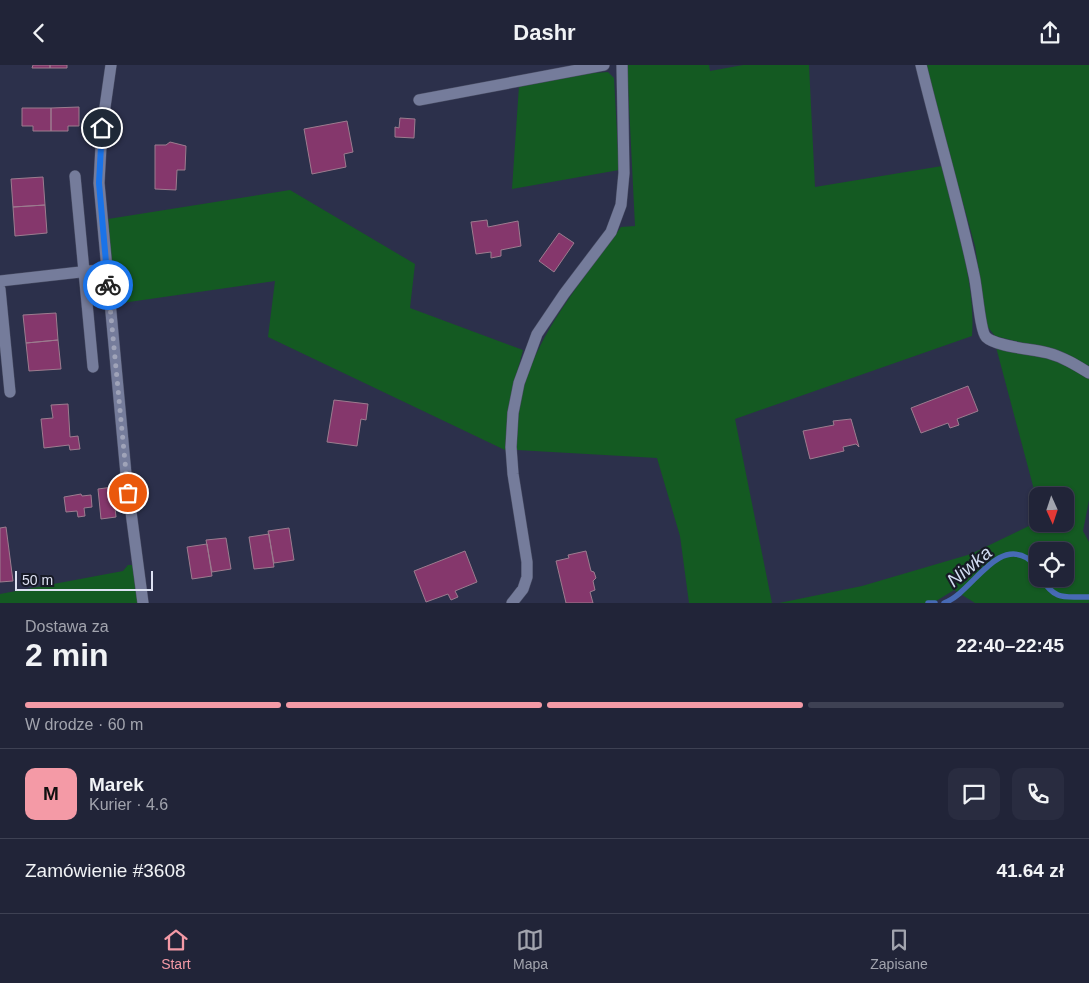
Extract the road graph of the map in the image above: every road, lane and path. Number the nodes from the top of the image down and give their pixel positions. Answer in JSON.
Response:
{"nodes":[{"id":1,"x":111,"y":65,"type":"edge"},
{"id":2,"x":604,"y":65,"type":"edge"},
{"id":3,"x":622,"y":65,"type":"edge"},
{"id":4,"x":921,"y":65,"type":"edge"},
{"id":5,"x":419,"y":100,"type":"dead end"},
{"id":6,"x":75,"y":176,"type":"dead end"},
{"id":7,"x":107,"y":269,"type":"junction"},
{"id":8,"x":85,"y":272,"type":"junction"},
{"id":9,"x":0,"y":281,"type":"edge"},
{"id":10,"x":0,"y":289,"type":"edge"},
{"id":11,"x":93,"y":367,"type":"dead end"},
{"id":12,"x":1089,"y":373,"type":"edge"},
{"id":13,"x":10,"y":392,"type":"dead end"},
{"id":14,"x":143,"y":603,"type":"edge"},
{"id":15,"x":512,"y":603,"type":"edge"}],
"edges":[{"from":1,"to":7,"type":"lane"},
{"from":2,"to":5,"type":"lane"},
{"from":3,"to":15,"type":"lane"},
{"from":4,"to":12,"type":"lane"},
{"from":6,"to":8,"type":"lane"},
{"from":7,"to":8,"type":"lane"},
{"from":7,"to":14,"type":"lane"},
{"from":8,"to":9,"type":"lane"},
{"from":8,"to":11,"type":"lane"},
{"from":10,"to":13,"type":"lane"}]}
